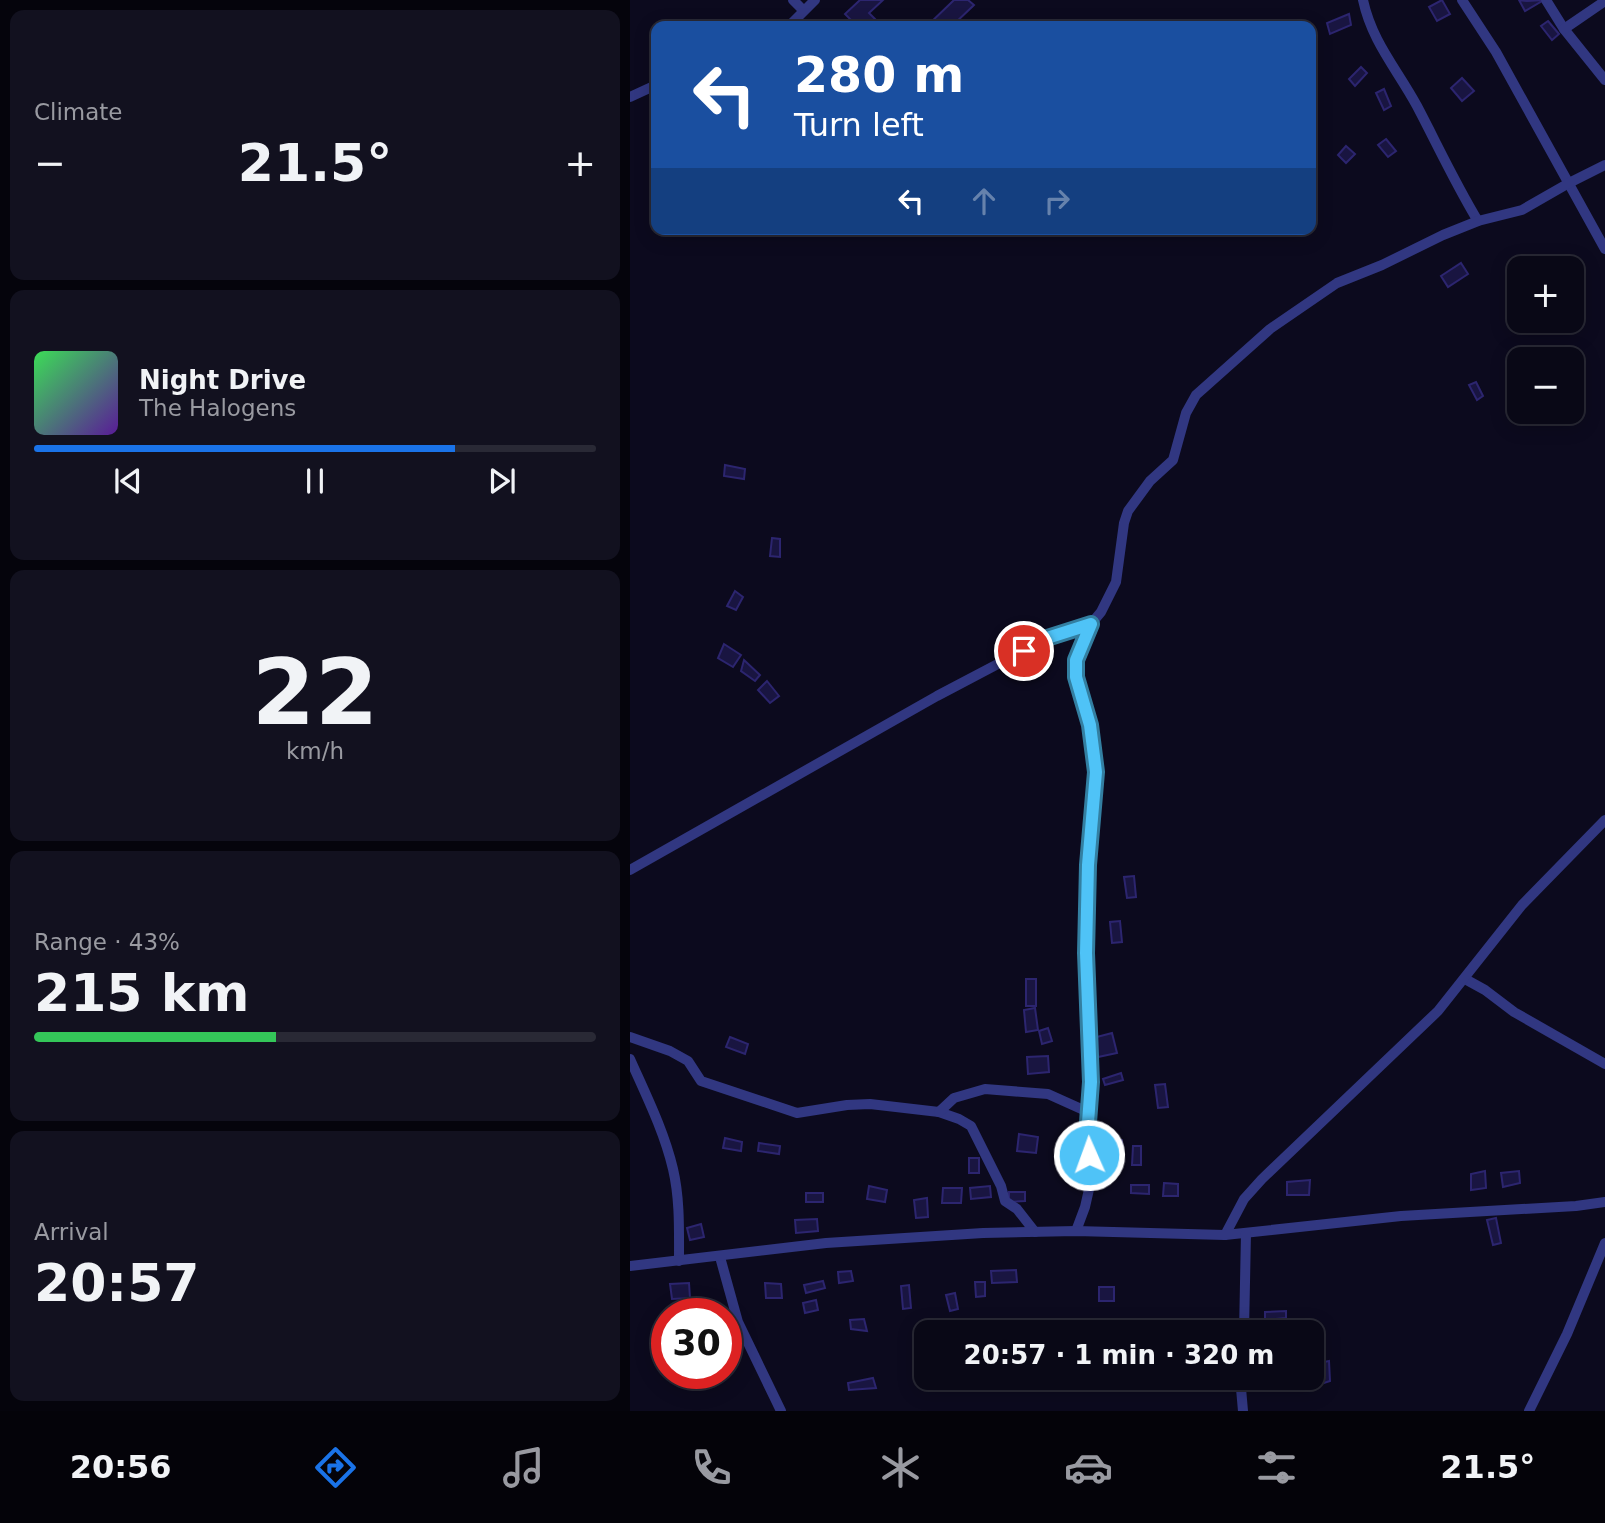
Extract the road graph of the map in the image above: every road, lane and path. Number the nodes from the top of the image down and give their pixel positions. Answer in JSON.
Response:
{"nodes":[{"id":1,"x":793,"y":0,"type":"edge"},
{"id":2,"x":816,"y":0,"type":"edge"},
{"id":3,"x":1363,"y":0,"type":"edge"},
{"id":4,"x":1462,"y":0,"type":"edge"},
{"id":5,"x":1546,"y":0,"type":"edge"},
{"id":6,"x":1605,"y":1,"type":"edge"},
{"id":7,"x":803,"y":10,"type":"junction"},
{"id":8,"x":793,"y":21,"type":"edge"},
{"id":9,"x":1564,"y":29,"type":"junction"},
{"id":10,"x":1605,"y":80,"type":"edge"},
{"id":11,"x":651,"y":87,"type":"edge"},
{"id":12,"x":630,"y":97,"type":"edge"},
{"id":13,"x":1605,"y":165,"type":"edge"},
{"id":14,"x":1569,"y":183,"type":"junction"},
{"id":15,"x":1478,"y":221,"type":"junction"},
{"id":16,"x":1605,"y":249,"type":"edge"},
{"id":17,"x":1091,"y":624,"type":"junction"},
{"id":18,"x":1605,"y":820,"type":"edge"},
{"id":19,"x":630,"y":870,"type":"edge"},
{"id":20,"x":1465,"y":979,"type":"junction"},
{"id":21,"x":630,"y":1037,"type":"edge"},
{"id":22,"x":630,"y":1059,"type":"edge"},
{"id":23,"x":1605,"y":1064,"type":"edge"},
{"id":24,"x":939,"y":1112,"type":"junction"},
{"id":25,"x":1088,"y":1112,"type":"junction"},
{"id":26,"x":1605,"y":1202,"type":"edge"},
{"id":27,"x":1076,"y":1231,"type":"junction"},
{"id":28,"x":1035,"y":1232,"type":"junction"},
{"id":29,"x":1246,"y":1233,"type":"junction"},
{"id":30,"x":1225,"y":1235,"type":"junction"},
{"id":31,"x":1605,"y":1243,"type":"edge"},
{"id":32,"x":720,"y":1257,"type":"junction"},
{"id":33,"x":679,"y":1261,"type":"junction"},
{"id":34,"x":630,"y":1266,"type":"edge"},
{"id":35,"x":1245,"y":1320,"type":"edge"},
{"id":36,"x":1241,"y":1390,"type":"edge"},
{"id":37,"x":781,"y":1411,"type":"edge"},
{"id":38,"x":1243,"y":1411,"type":"edge"},
{"id":39,"x":1529,"y":1411,"type":"edge"}],
"edges":[{"from":1,"to":7,"type":"street"},
{"from":2,"to":7,"type":"street"},
{"from":3,"to":15,"type":"street"},
{"from":4,"to":14,"type":"street"},
{"from":5,"to":9,"type":"street"},
{"from":6,"to":9,"type":"street"},
{"from":7,"to":8,"type":"street"},
{"from":9,"to":10,"type":"street"},
{"from":11,"to":12,"type":"street"},
{"from":13,"to":14,"type":"street"},
{"from":14,"to":15,"type":"street"},
{"from":14,"to":16,"type":"street"},
{"from":15,"to":17,"type":"street"},
{"from":17,"to":19,"type":"street"},
{"from":17,"to":25,"type":"street"},
{"from":18,"to":20,"type":"street"},
{"from":20,"to":23,"type":"street"},
{"from":20,"to":30,"type":"street"},
{"from":21,"to":24,"type":"street"},
{"from":22,"to":33,"type":"street"},
{"from":24,"to":25,"type":"street"},
{"from":24,"to":28,"type":"street"},
{"from":25,"to":27,"type":"street"},
{"from":26,"to":29,"type":"street"},
{"from":27,"to":28,"type":"street"},
{"from":27,"to":30,"type":"street"},
{"from":28,"to":32,"type":"street"},
{"from":29,"to":30,"type":"street"},
{"from":29,"to":35,"type":"street"},
{"from":31,"to":39,"type":"street"},
{"from":32,"to":33,"type":"street"},
{"from":32,"to":37,"type":"street"},
{"from":33,"to":34,"type":"street"},
{"from":36,"to":38,"type":"street"}]}
